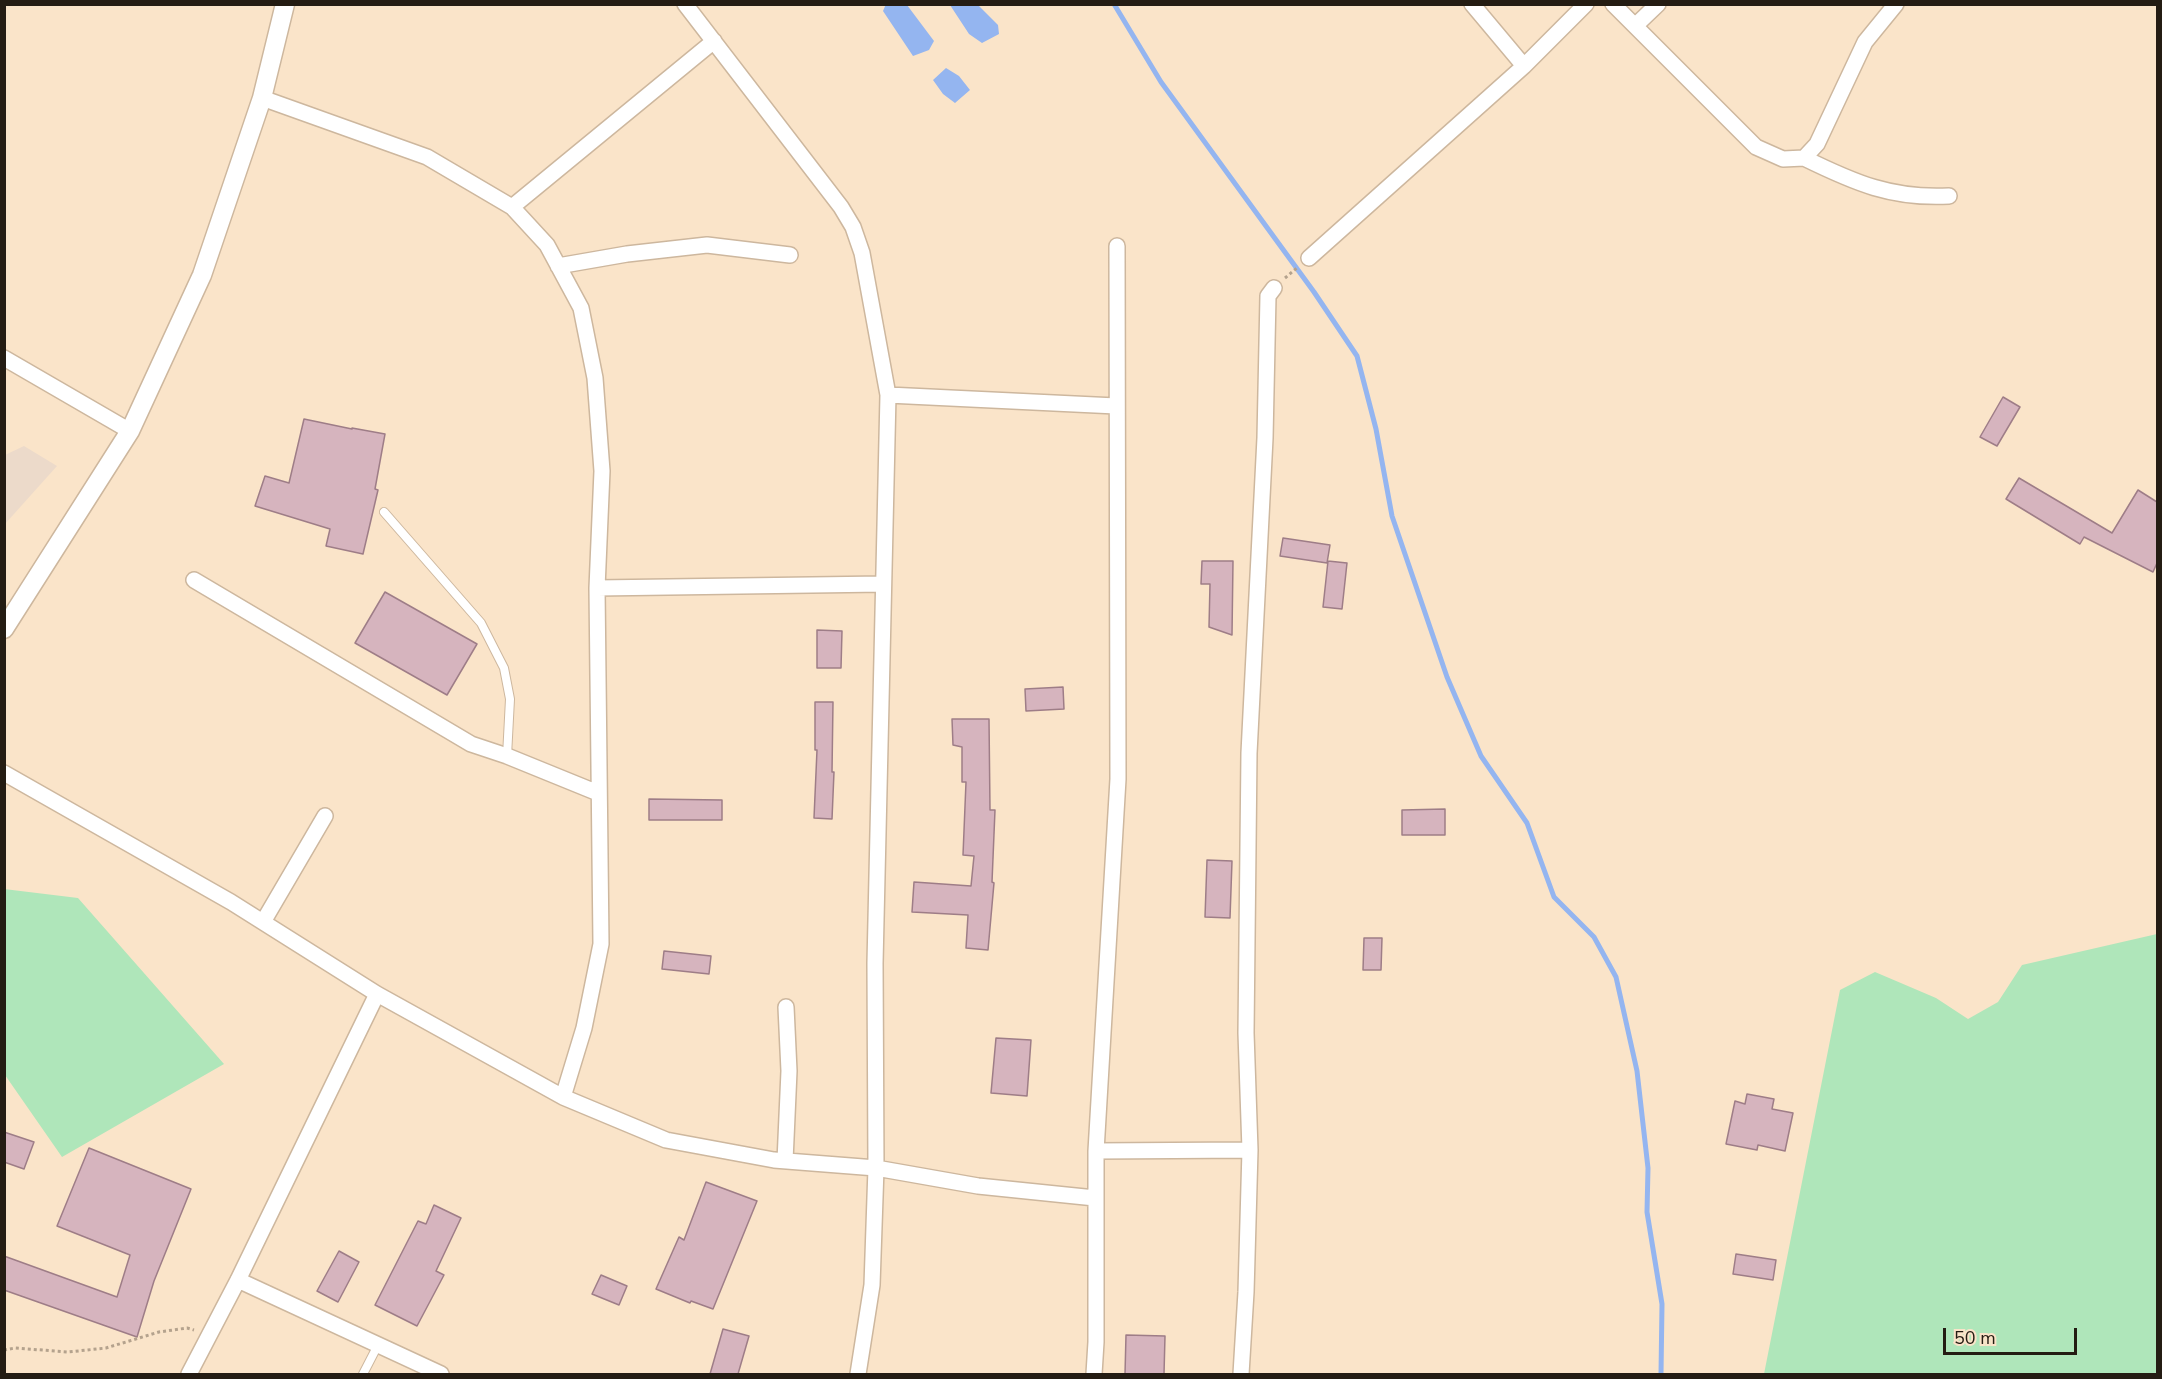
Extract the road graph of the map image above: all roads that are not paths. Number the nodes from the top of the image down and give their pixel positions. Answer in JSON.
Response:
{"nodes":[{"id":1,"x":285,"y":4,"type":"edge"},
{"id":2,"x":685,"y":4,"type":"edge"},
{"id":3,"x":1472,"y":4,"type":"edge"},
{"id":4,"x":1586,"y":4,"type":"edge"},
{"id":5,"x":1613,"y":4,"type":"edge"},
{"id":6,"x":1658,"y":4,"type":"edge"},
{"id":7,"x":1896,"y":4,"type":"edge"},
{"id":8,"x":1635,"y":26,"type":"junction"},
{"id":9,"x":714,"y":41,"type":"junction"},
{"id":10,"x":1524,"y":66,"type":"junction"},
{"id":11,"x":262,"y":98,"type":"junction"},
{"id":12,"x":1804,"y":158,"type":"junction"},
{"id":13,"x":1949,"y":196,"type":"dead end"},
{"id":14,"x":512,"y":207,"type":"junction"},
{"id":15,"x":1117,"y":246,"type":"dead end"},
{"id":16,"x":790,"y":255,"type":"dead end"},
{"id":17,"x":1309,"y":258,"type":"road end"},
{"id":18,"x":558,"y":266,"type":"junction"},
{"id":19,"x":1274,"y":288,"type":"road end"},
{"id":20,"x":4,"y":358,"type":"edge"},
{"id":21,"x":888,"y":395,"type":"junction"},
{"id":22,"x":1116,"y":406,"type":"junction"},
{"id":23,"x":130,"y":431,"type":"junction"},
{"id":24,"x":384,"y":512,"type":"dead end"},
{"id":25,"x":194,"y":580,"type":"dead end"},
{"id":26,"x":883,"y":584,"type":"junction"},
{"id":27,"x":597,"y":588,"type":"junction"},
{"id":28,"x":4,"y":629,"type":"edge"},
{"id":29,"x":507,"y":756,"type":"junction"},
{"id":30,"x":4,"y":773,"type":"edge"},
{"id":31,"x":598,"y":794,"type":"junction"},
{"id":32,"x":325,"y":816,"type":"dead end"},
{"id":33,"x":263,"y":922,"type":"junction"},
{"id":34,"x":377,"y":994,"type":"junction"},
{"id":35,"x":786,"y":1006,"type":"dead end"},
{"id":36,"x":563,"y":1097,"type":"junction"},
{"id":37,"x":1096,"y":1150,"type":"junction"},
{"id":38,"x":1250,"y":1150,"type":"junction"},
{"id":39,"x":785,"y":1161,"type":"junction"},
{"id":40,"x":876,"y":1168,"type":"junction"},
{"id":41,"x":1095,"y":1198,"type":"junction"},
{"id":42,"x":238,"y":1280,"type":"junction"},
{"id":43,"x":378,"y":1345,"type":"junction"},
{"id":44,"x":189,"y":1374,"type":"edge"},
{"id":45,"x":363,"y":1374,"type":"edge"},
{"id":46,"x":441,"y":1374,"type":"edge"},
{"id":47,"x":858,"y":1374,"type":"edge"},
{"id":48,"x":1094,"y":1374,"type":"edge"},
{"id":49,"x":1241,"y":1374,"type":"edge"}],
"edges":[{"from":1,"to":11,"type":"street"},
{"from":2,"to":9,"type":"street"},
{"from":3,"to":10,"type":"street"},
{"from":4,"to":10,"type":"street"},
{"from":5,"to":8,"type":"street"},
{"from":6,"to":8,"type":"street"},
{"from":7,"to":12,"type":"street"},
{"from":8,"to":12,"type":"street"},
{"from":9,"to":14,"type":"street"},
{"from":9,"to":21,"type":"street"},
{"from":10,"to":17,"type":"street"},
{"from":11,"to":14,"type":"street"},
{"from":11,"to":23,"type":"street"},
{"from":12,"to":13,"type":"street"},
{"from":14,"to":18,"type":"street"},
{"from":15,"to":22,"type":"street"},
{"from":16,"to":18,"type":"street"},
{"from":18,"to":27,"type":"street"},
{"from":19,"to":38,"type":"street"},
{"from":20,"to":23,"type":"street"},
{"from":21,"to":22,"type":"street"},
{"from":21,"to":26,"type":"street"},
{"from":22,"to":37,"type":"street"},
{"from":23,"to":28,"type":"street"},
{"from":24,"to":29,"type":"lane"},
{"from":25,"to":29,"type":"street"},
{"from":26,"to":27,"type":"street"},
{"from":26,"to":40,"type":"street"},
{"from":27,"to":31,"type":"street"},
{"from":29,"to":31,"type":"street"},
{"from":30,"to":33,"type":"street"},
{"from":31,"to":36,"type":"street"},
{"from":32,"to":33,"type":"street"},
{"from":33,"to":34,"type":"street"},
{"from":34,"to":36,"type":"street"},
{"from":34,"to":42,"type":"street"},
{"from":35,"to":39,"type":"street"},
{"from":36,"to":39,"type":"street"},
{"from":37,"to":38,"type":"street"},
{"from":37,"to":41,"type":"street"},
{"from":38,"to":49,"type":"street"},
{"from":39,"to":40,"type":"street"},
{"from":40,"to":41,"type":"street"},
{"from":40,"to":47,"type":"street"},
{"from":41,"to":48,"type":"street"},
{"from":42,"to":43,"type":"street"},
{"from":42,"to":44,"type":"street"},
{"from":43,"to":45,"type":"lane"},
{"from":43,"to":46,"type":"street"}]}
